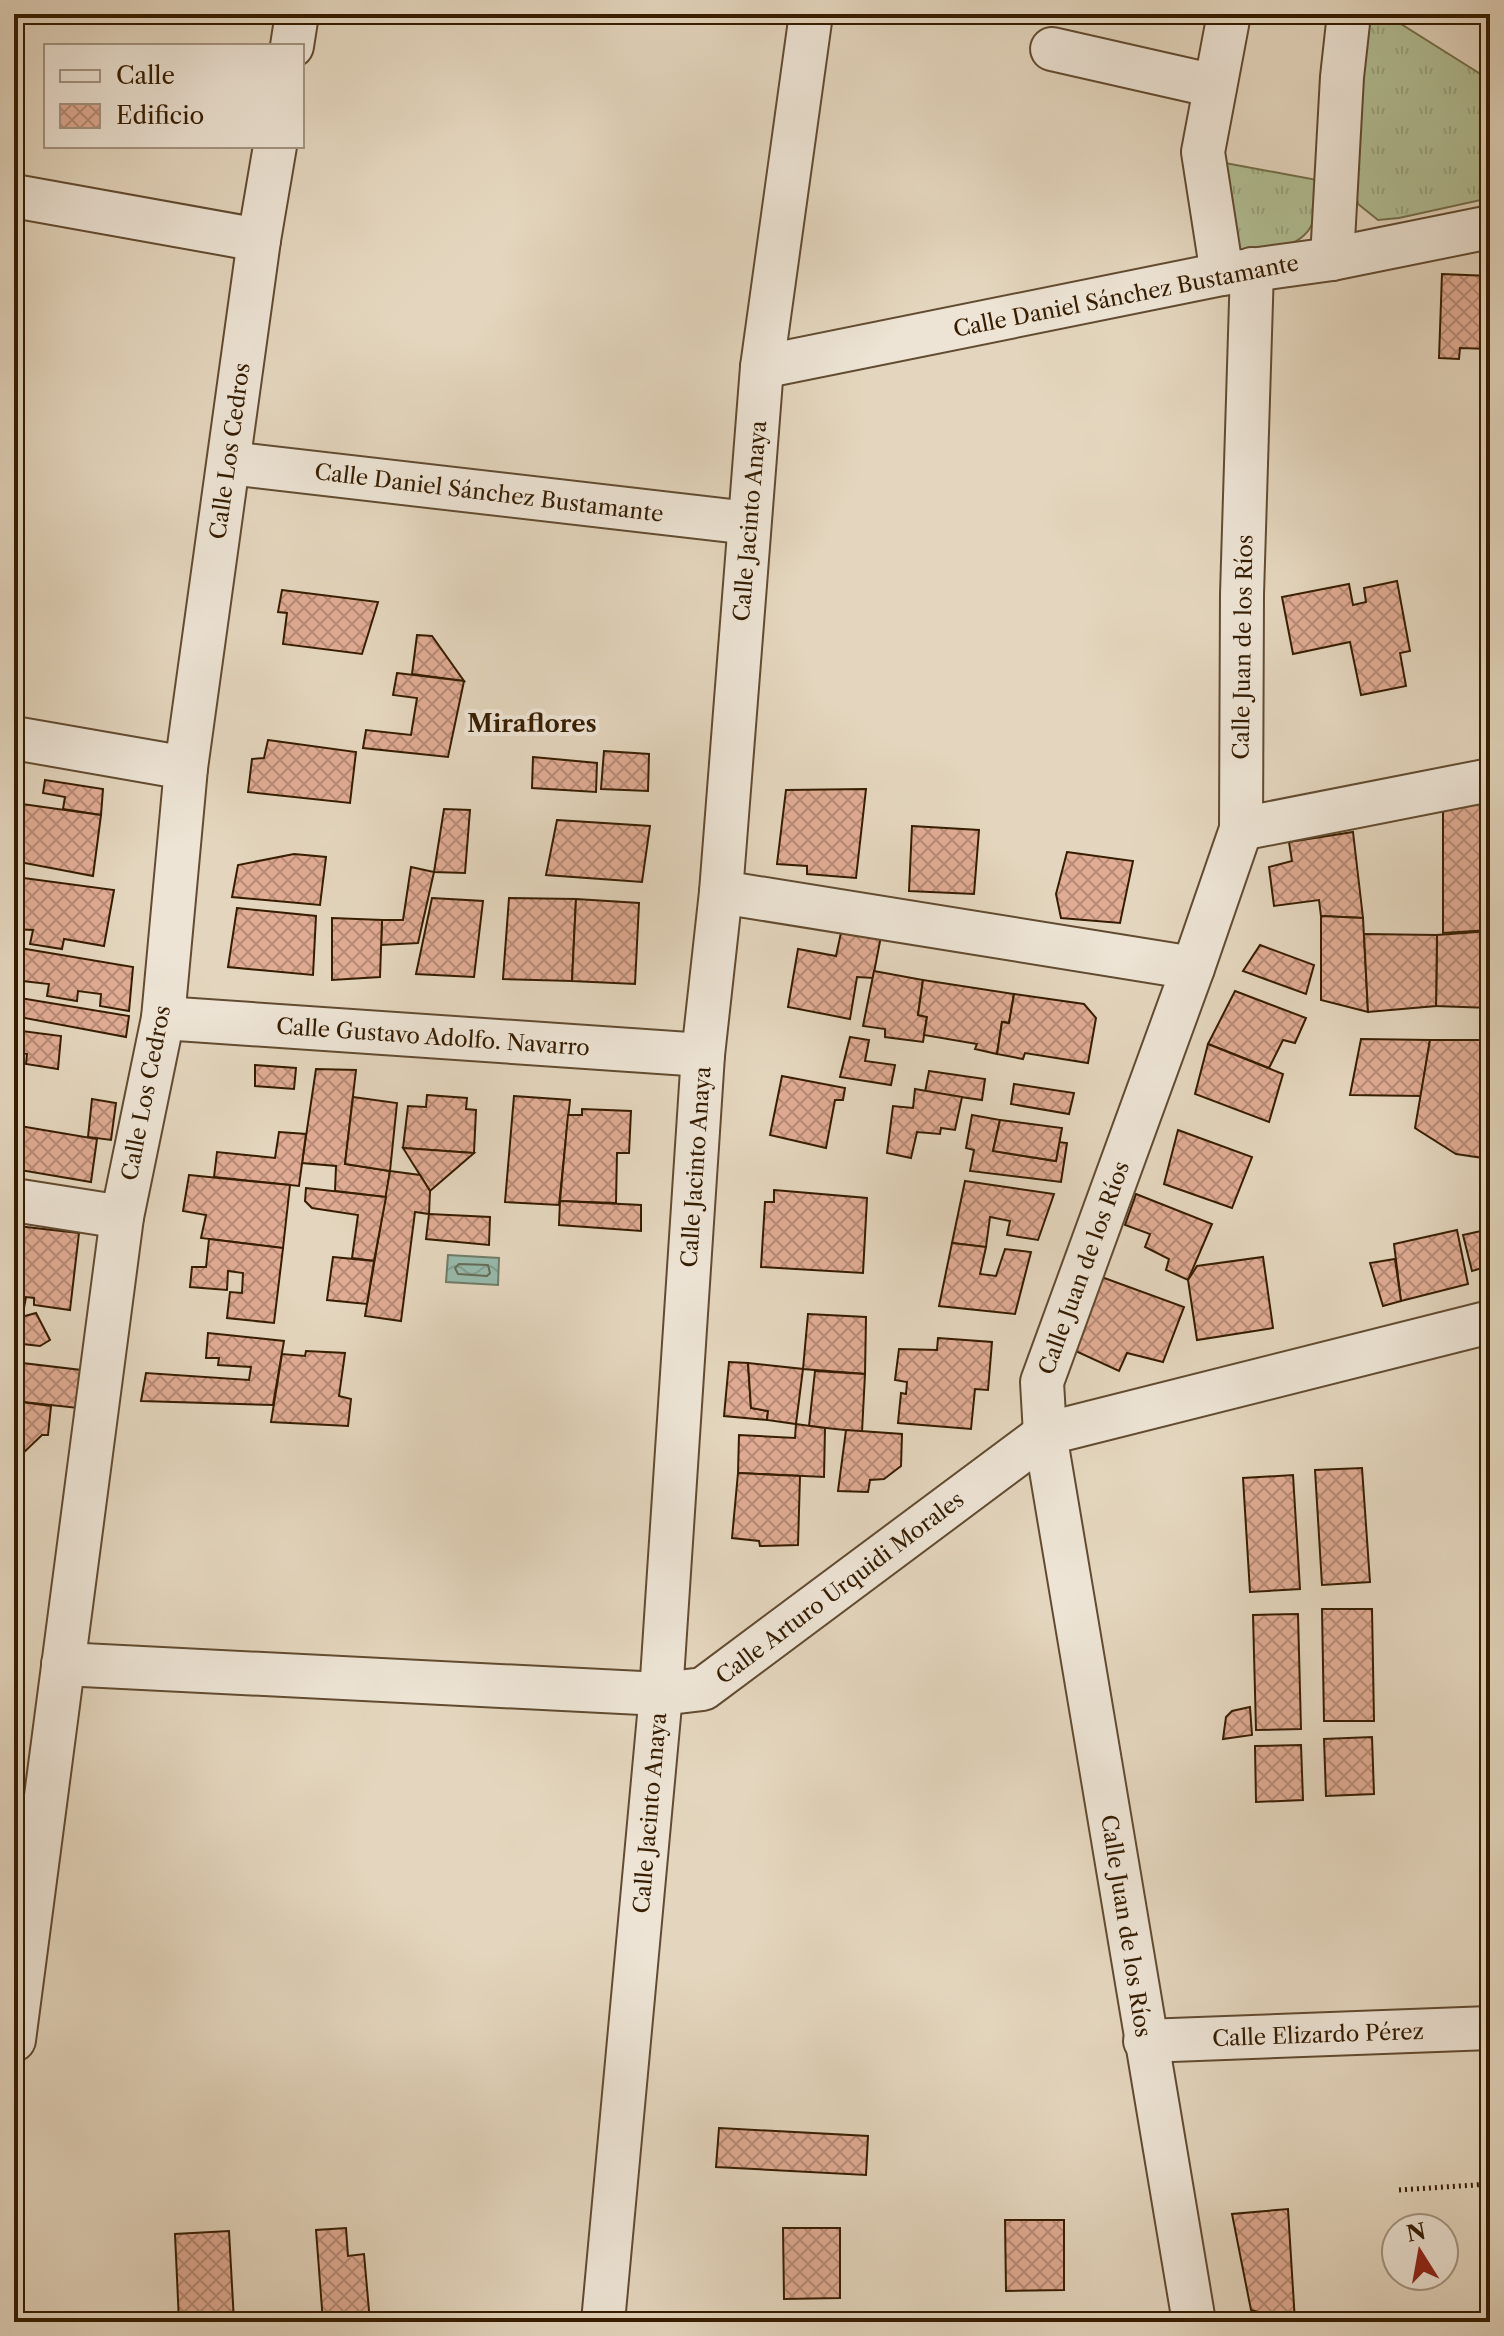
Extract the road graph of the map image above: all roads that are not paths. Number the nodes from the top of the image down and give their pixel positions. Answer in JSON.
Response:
{"nodes":[{"id":1,"x":297,"y":14,"type":"edge"},
{"id":2,"x":811,"y":14,"type":"edge"},
{"id":3,"x":1229,"y":14,"type":"edge"},
{"id":4,"x":1349,"y":14,"type":"edge"},
{"id":5,"x":292,"y":44,"type":"edge"},
{"id":6,"x":1052,"y":49,"type":"dead end"},
{"id":7,"x":1215,"y":86,"type":"junction"},
{"id":8,"x":275,"y":148,"type":"edge"},
{"id":9,"x":14,"y":196,"type":"edge"},
{"id":10,"x":1490,"y":227,"type":"edge"},
{"id":11,"x":259,"y":240,"type":"junction"},
{"id":12,"x":1332,"y":259,"type":"junction"},
{"id":13,"x":1237,"y":272,"type":"junction"},
{"id":14,"x":762,"y":367,"type":"junction"},
{"id":15,"x":229,"y":463,"type":"junction"},
{"id":16,"x":749,"y":523,"type":"junction"},
{"id":17,"x":14,"y":738,"type":"edge"},
{"id":18,"x":186,"y":768,"type":"junction"},
{"id":19,"x":1490,"y":780,"type":"edge"},
{"id":20,"x":1241,"y":829,"type":"junction"},
{"id":21,"x":721,"y":892,"type":"junction"},
{"id":22,"x":1193,"y":968,"type":"junction"},
{"id":23,"x":163,"y":1018,"type":"junction"},
{"id":24,"x":703,"y":1055,"type":"junction"},
{"id":25,"x":14,"y":1200,"type":"edge"},
{"id":26,"x":122,"y":1217,"type":"junction"},
{"id":27,"x":1490,"y":1322,"type":"edge"},
{"id":28,"x":1045,"y":1434,"type":"junction"},
{"id":29,"x":63,"y":1664,"type":"junction"},
{"id":30,"x":661,"y":1694,"type":"junction"},
{"id":31,"x":1490,"y":2028,"type":"edge"},
{"id":32,"x":14,"y":2040,"type":"edge"},
{"id":33,"x":1145,"y":2041,"type":"junction"},
{"id":34,"x":603,"y":2322,"type":"edge"},
{"id":35,"x":1194,"y":2322,"type":"edge"}],
"edges":[{"from":1,"to":5,"type":"street"},
{"from":2,"to":14,"type":"street","name":"Calle Jacinto Anaya"},
{"from":3,"to":7,"type":"street","name":"Calle Juan de los Ríos"},
{"from":4,"to":12,"type":"street"},
{"from":6,"to":7,"type":"street"},
{"from":7,"to":13,"type":"street","name":"Calle Juan de los Ríos"},
{"from":8,"to":11,"type":"street","name":"Calle Los Cedros"},
{"from":9,"to":11,"type":"street"},
{"from":10,"to":12,"type":"street","name":"Calle Daniel Sánchez Bustamante"},
{"from":11,"to":15,"type":"street","name":"Calle Los Cedros"},
{"from":12,"to":13,"type":"street","name":"Calle Daniel Sánchez Bustamante"},
{"from":13,"to":14,"type":"street","name":"Calle Daniel Sánchez Bustamante"},
{"from":13,"to":20,"type":"street","name":"Calle Juan de los Ríos"},
{"from":14,"to":16,"type":"street","name":"Calle Jacinto Anaya"},
{"from":15,"to":16,"type":"street","name":"Calle Daniel Sánchez Bustamante"},
{"from":15,"to":18,"type":"street","name":"Calle Los Cedros"},
{"from":16,"to":21,"type":"street","name":"Calle Jacinto Anaya"},
{"from":17,"to":18,"type":"street"},
{"from":18,"to":23,"type":"street","name":"Calle Los Cedros"},
{"from":19,"to":20,"type":"street"},
{"from":20,"to":22,"type":"street","name":"Calle Juan de los Ríos"},
{"from":21,"to":22,"type":"street"},
{"from":21,"to":24,"type":"street","name":"Calle Jacinto Anaya"},
{"from":22,"to":28,"type":"street","name":"Calle Juan de los Ríos"},
{"from":23,"to":24,"type":"street","name":"Calle Gustavo Adolfo. Navarro"},
{"from":23,"to":26,"type":"street","name":"Calle Los Cedros"},
{"from":24,"to":30,"type":"street","name":"Calle Jacinto Anaya"},
{"from":25,"to":26,"type":"street"},
{"from":26,"to":29,"type":"street","name":"Calle Los Cedros"},
{"from":27,"to":28,"type":"street","name":"Calle Arturo Urquidi Morales"},
{"from":28,"to":30,"type":"street","name":"Calle Arturo Urquidi Morales"},
{"from":28,"to":33,"type":"street","name":"Calle Juan de los Ríos"},
{"from":29,"to":30,"type":"street","name":"Calle Arturo Urquidi Morales"},
{"from":29,"to":32,"type":"street","name":"Calle Los Cedros"},
{"from":30,"to":34,"type":"street","name":"Calle Jacinto Anaya"},
{"from":31,"to":33,"type":"street","name":"Calle Elizardo Pérez"},
{"from":33,"to":35,"type":"street","name":"Calle Juan de los Ríos"}]}
